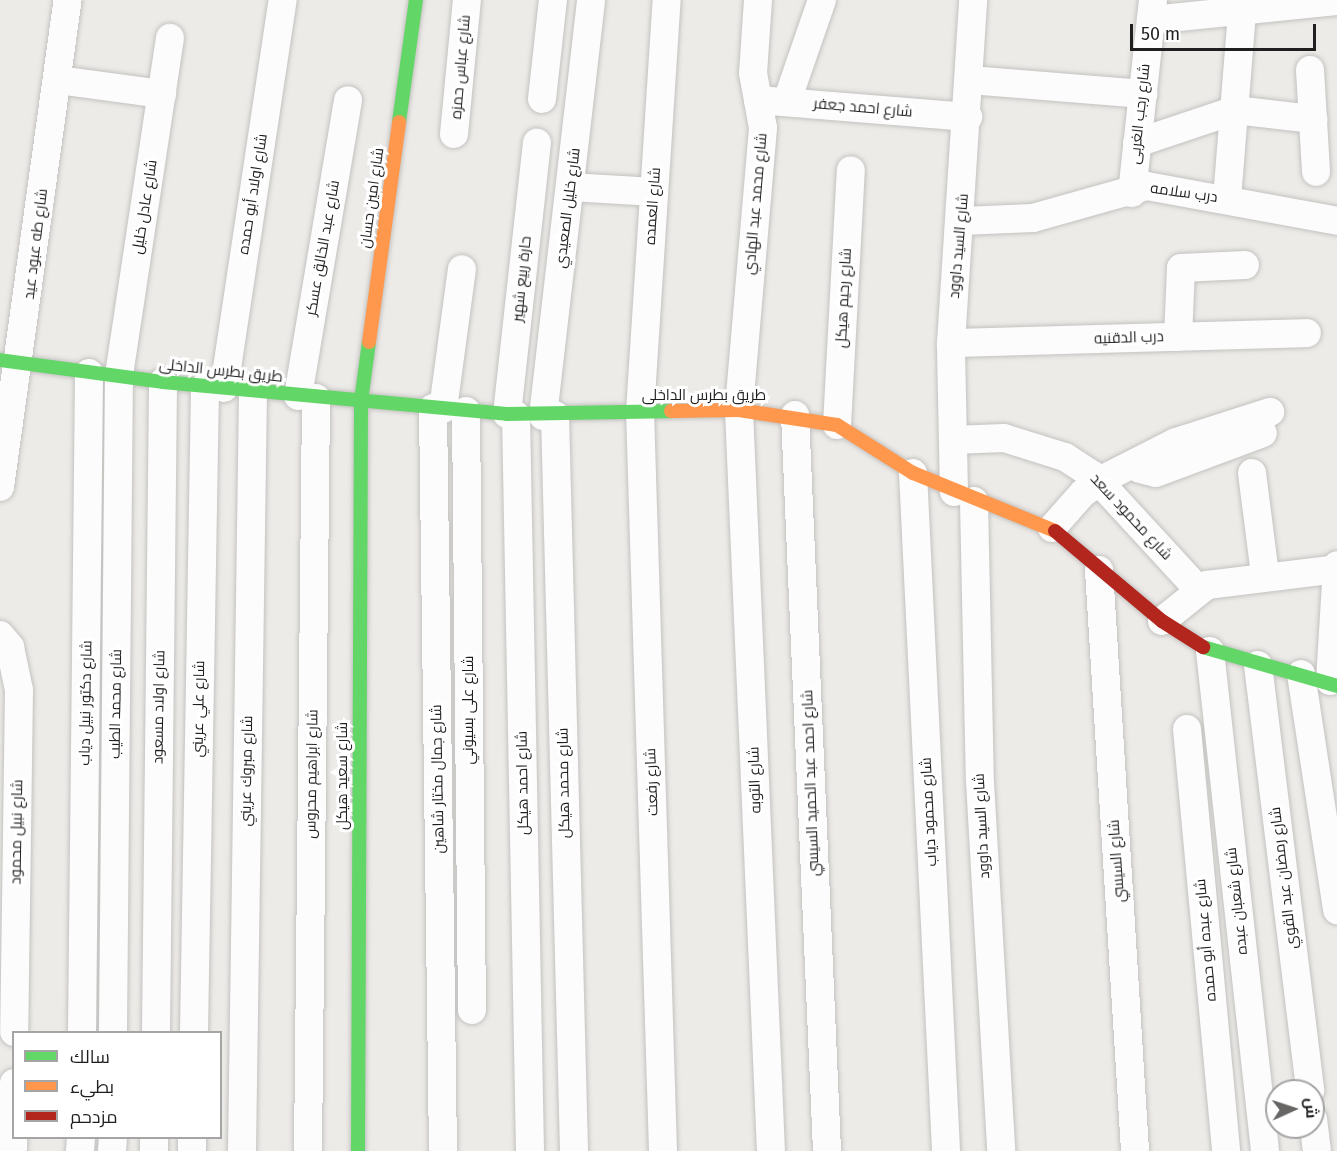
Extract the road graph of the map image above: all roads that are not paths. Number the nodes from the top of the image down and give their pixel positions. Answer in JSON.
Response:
{"nodes":[{"id":1,"x":68,"y":0,"type":"edge"},
{"id":2,"x":283,"y":0,"type":"edge"},
{"id":3,"x":416,"y":0,"type":"edge"},
{"id":4,"x":467,"y":0,"type":"edge"},
{"id":5,"x":553,"y":0,"type":"edge"},
{"id":6,"x":591,"y":0,"type":"edge"},
{"id":7,"x":667,"y":0,"type":"edge"},
{"id":8,"x":758,"y":0,"type":"edge"},
{"id":9,"x":822,"y":0,"type":"edge"},
{"id":10,"x":973,"y":0,"type":"edge"},
{"id":11,"x":1337,"y":1,"type":"edge"},
{"id":12,"x":1152,"y":10,"type":"edge"},
{"id":13,"x":1242,"y":11,"type":"junction"},
{"id":14,"x":170,"y":38,"type":"dead end"},
{"id":15,"x":1310,"y":70,"type":"dead end"},
{"id":16,"x":58,"y":80,"type":"junction"},
{"id":17,"x":970,"y":80,"type":"junction"},
{"id":18,"x":162,"y":94,"type":"junction"},
{"id":19,"x":1143,"y":94,"type":"junction"},
{"id":20,"x":542,"y":99,"type":"dead end"},
{"id":21,"x":348,"y":100,"type":"dead end"},
{"id":22,"x":758,"y":100,"type":"junction"},
{"id":23,"x":786,"y":101,"type":"junction"},
{"id":24,"x":1235,"y":110,"type":"junction"},
{"id":25,"x":968,"y":117,"type":"junction"},
{"id":26,"x":1313,"y":119,"type":"junction"},
{"id":27,"x":454,"y":134,"type":"dead end"},
{"id":28,"x":1137,"y":142,"type":"junction"},
{"id":29,"x":537,"y":143,"type":"dead end"},
{"id":30,"x":851,"y":170,"type":"dead end"},
{"id":31,"x":1316,"y":172,"type":"dead end"},
{"id":32,"x":571,"y":187,"type":"junction"},
{"id":33,"x":654,"y":192,"type":"junction"},
{"id":34,"x":1132,"y":193,"type":"junction"},
{"id":35,"x":1227,"y":199,"type":"junction"},
{"id":36,"x":962,"y":221,"type":"junction"},
{"id":37,"x":1337,"y":221,"type":"edge"},
{"id":38,"x":1245,"y":265,"type":"dead end"},
{"id":39,"x":462,"y":269,"type":"dead end"},
{"id":40,"x":1307,"y":333,"type":"dead end"},
{"id":41,"x":1178,"y":337,"type":"junction"},
{"id":42,"x":951,"y":343,"type":"junction"},
{"id":43,"x":11,"y":362,"type":"edge"},
{"id":44,"x":89,"y":373,"type":"junction"},
{"id":45,"x":119,"y":375,"type":"junction"},
{"id":46,"x":163,"y":382,"type":"junction"},
{"id":47,"x":214,"y":387,"type":"junction"},
{"id":48,"x":253,"y":390,"type":"junction"},
{"id":49,"x":307,"y":397,"type":"junction"},
{"id":50,"x":361,"y":402,"type":"junction"},
{"id":51,"x":447,"y":409,"type":"junction"},
{"id":52,"x":739,"y":410,"type":"junction"},
{"id":53,"x":640,"y":412,"type":"junction"},
{"id":54,"x":530,"y":415,"type":"junction"},
{"id":55,"x":795,"y":415,"type":"junction"},
{"id":56,"x":1278,"y":419,"type":"dead end"},
{"id":57,"x":837,"y":425,"type":"junction"},
{"id":58,"x":952,"y":441,"type":"junction"},
{"id":59,"x":1252,"y":472,"type":"dead end"},
{"id":60,"x":913,"y":473,"type":"junction"},
{"id":61,"x":1099,"y":482,"type":"junction"},
{"id":62,"x":0,"y":487,"type":"edge"},
{"id":63,"x":964,"y":496,"type":"junction"},
{"id":64,"x":1052,"y":528,"type":"junction"},
{"id":65,"x":1337,"y":567,"type":"edge"},
{"id":66,"x":1099,"y":570,"type":"junction"},
{"id":67,"x":1265,"y":575,"type":"junction"},
{"id":68,"x":1198,"y":589,"type":"junction"},
{"id":69,"x":1162,"y":621,"type":"junction"},
{"id":70,"x":0,"y":635,"type":"edge"},
{"id":71,"x":1210,"y":651,"type":"junction"},
{"id":72,"x":1258,"y":665,"type":"junction"},
{"id":73,"x":1301,"y":674,"type":"junction"},
{"id":74,"x":1333,"y":684,"type":"edge"},
{"id":75,"x":1187,"y":729,"type":"dead end"},
{"id":76,"x":440,"y":907,"type":"junction"},
{"id":77,"x":471,"y":908,"type":"junction"},
{"id":78,"x":1337,"y":910,"type":"edge"},
{"id":79,"x":472,"y":1010,"type":"dead end"},
{"id":80,"x":14,"y":1031,"type":"edge"},
{"id":81,"x":82,"y":1031,"type":"edge"},
{"id":82,"x":114,"y":1031,"type":"edge"},
{"id":83,"x":156,"y":1031,"type":"edge"},
{"id":84,"x":194,"y":1031,"type":"edge"},
{"id":85,"x":1309,"y":1079,"type":"edge"},
{"id":86,"x":242,"y":1151,"type":"edge"},
{"id":87,"x":308,"y":1151,"type":"edge"},
{"id":88,"x":358,"y":1151,"type":"edge"},
{"id":89,"x":443,"y":1151,"type":"edge"},
{"id":90,"x":530,"y":1151,"type":"edge"},
{"id":91,"x":573,"y":1151,"type":"edge"},
{"id":92,"x":663,"y":1151,"type":"edge"},
{"id":93,"x":771,"y":1151,"type":"edge"},
{"id":94,"x":827,"y":1151,"type":"edge"},
{"id":95,"x":946,"y":1151,"type":"edge"},
{"id":96,"x":1001,"y":1151,"type":"edge"},
{"id":97,"x":1135,"y":1151,"type":"edge"},
{"id":98,"x":1226,"y":1151,"type":"edge"},
{"id":99,"x":1265,"y":1151,"type":"edge"}],
"edges":[{"from":1,"to":16,"type":"street","name":"شارع طه عبود عيد"},
{"from":2,"to":47,"type":"street","name":"شارع اولاد أبو حمده"},
{"from":3,"to":50,"type":"street","name":"شارع امين حسان"},
{"from":4,"to":27,"type":"street","name":"شارع عباس حمزه"},
{"from":5,"to":20,"type":"street"},
{"from":6,"to":32,"type":"street","name":"شارع خليل الصعيدي"},
{"from":7,"to":33,"type":"street","name":"شارع العمده"},
{"from":8,"to":22,"type":"street","name":"شارع محمد عبد الهادي"},
{"from":9,"to":23,"type":"street"},
{"from":10,"to":17,"type":"street","name":"شارع السيد داوود"},
{"from":11,"to":13,"type":"street"},
{"from":12,"to":13,"type":"street"},
{"from":12,"to":19,"type":"street","name":"شارع رجب الغربى"},
{"from":13,"to":24,"type":"street"},
{"from":14,"to":18,"type":"street","name":"شارع عادل خليل"},
{"from":15,"to":26,"type":"street"},
{"from":16,"to":18,"type":"street"},
{"from":16,"to":43,"type":"street","name":"شارع طه عبود عيد"},
{"from":17,"to":19,"type":"street"},
{"from":17,"to":25,"type":"street","name":"شارع السيد داوود"},
{"from":18,"to":45,"type":"street","name":"شارع عادل خليل"},
{"from":19,"to":28,"type":"street","name":"شارع رجب الغربى"},
{"from":21,"to":49,"type":"street","name":"شارع عبد الخالق عسكر"},
{"from":22,"to":23,"type":"street","name":"شارع احمد جعفر"},
{"from":22,"to":52,"type":"street","name":"شارع محمد عبد الهادي"},
{"from":23,"to":25,"type":"street","name":"شارع احمد جعفر"},
{"from":24,"to":26,"type":"street"},
{"from":24,"to":28,"type":"street"},
{"from":24,"to":35,"type":"street"},
{"from":25,"to":36,"type":"street","name":"شارع السيد داوود"},
{"from":26,"to":31,"type":"street"},
{"from":28,"to":34,"type":"street","name":"شارع رجب الغربى"},
{"from":29,"to":54,"type":"street","name":"حارة ربيع شهير"},
{"from":30,"to":57,"type":"street","name":"شارع رحيم هيكل"},
{"from":32,"to":33,"type":"street"},
{"from":32,"to":54,"type":"street","name":"شارع خليل الصعيدي"},
{"from":33,"to":53,"type":"street","name":"شارع العمده"},
{"from":34,"to":35,"type":"street","name":"درب سلامه"},
{"from":34,"to":36,"type":"street","name":"درب سلامه"},
{"from":35,"to":37,"type":"street","name":"درب سلامه"},
{"from":36,"to":42,"type":"street","name":"شارع السيد داوود"},
{"from":38,"to":41,"type":"street"},
{"from":39,"to":51,"type":"street"},
{"from":40,"to":41,"type":"street","name":"درب الدقنيه"},
{"from":41,"to":42,"type":"street","name":"درب الدقنيه"},
{"from":42,"to":58,"type":"street","name":"شارع السيد داوود"},
{"from":43,"to":44,"type":"street","name":"طريق بطرس الداخلى"},
{"from":43,"to":62,"type":"street","name":"شارع طه عبود عيد"},
{"from":44,"to":45,"type":"street","name":"طريق بطرس الداخلى"},
{"from":44,"to":81,"type":"street","name":"شارع دكتور نبيل دياب"},
{"from":45,"to":46,"type":"street","name":"طريق بطرس الداخلى"},
{"from":45,"to":82,"type":"street","name":"شارع محمد الطيب"},
{"from":46,"to":47,"type":"street","name":"طريق بطرس الداخلى"},
{"from":46,"to":83,"type":"street","name":"شارع اولاد مسعود"},
{"from":47,"to":48,"type":"street","name":"طريق بطرس الداخلى"},
{"from":47,"to":84,"type":"street","name":"شارع علي عريني"},
{"from":48,"to":49,"type":"street","name":"طريق بطرس الداخلى"},
{"from":48,"to":86,"type":"street","name":"شارع مبروك عريني"},
{"from":49,"to":50,"type":"street","name":"طريق بطرس الداخلى"},
{"from":49,"to":87,"type":"street","name":"شارع ابراهيم محروس"},
{"from":50,"to":51,"type":"street","name":"طريق بطرس الداخلى"},
{"from":50,"to":88,"type":"street","name":"شارع سعيد هيكل"},
{"from":51,"to":54,"type":"street","name":"طريق بطرس الداخلى"},
{"from":51,"to":76,"type":"street","name":"شارع جمال مختار شاهين"},
{"from":51,"to":77,"type":"street","name":"شارع على بسيوني"},
{"from":52,"to":53,"type":"street","name":"طريق بطرس الداخلى"},
{"from":52,"to":55,"type":"street","name":"طريق بطرس الداخلى"},
{"from":52,"to":93,"type":"street","name":"شارع التوبه"},
{"from":53,"to":54,"type":"street","name":"طريق بطرس الداخلى"},
{"from":53,"to":92,"type":"street","name":"شارع رفعت"},
{"from":54,"to":90,"type":"street","name":"شارع احمد هيكل"},
{"from":54,"to":91,"type":"street","name":"شارع محمد هيكل"},
{"from":55,"to":57,"type":"street","name":"طريق بطرس الداخلى"},
{"from":55,"to":94,"type":"street","name":"شارع احمد عبد الحميد السيسي"},
{"from":56,"to":61,"type":"street"},
{"from":57,"to":60,"type":"street","name":"طريق بطرس الداخلى"},
{"from":58,"to":61,"type":"street","name":"شارع محمود سعد"},
{"from":58,"to":63,"type":"street","name":"شارع السيد داوود"},
{"from":59,"to":67,"type":"street"},
{"from":60,"to":63,"type":"street","name":"طريق بطرس الداخلى"},
{"from":60,"to":95,"type":"street","name":"شارع محمود دياب"},
{"from":61,"to":64,"type":"street"},
{"from":61,"to":68,"type":"street","name":"شارع محمود سعد"},
{"from":63,"to":64,"type":"street","name":"طريق بطرس الداخلى"},
{"from":63,"to":96,"type":"street","name":"شارع السيد داوود"},
{"from":64,"to":66,"type":"street","name":"طريق بطرس الداخلى"},
{"from":65,"to":67,"type":"street"},
{"from":65,"to":74,"type":"street"},
{"from":66,"to":69,"type":"street","name":"طريق بطرس الداخلى"},
{"from":66,"to":97,"type":"street","name":"شارع السيسي"},
{"from":67,"to":68,"type":"street"},
{"from":68,"to":69,"type":"street"},
{"from":69,"to":71,"type":"street","name":"طريق بطرس الداخلى"},
{"from":70,"to":80,"type":"street","name":"شارع نبيل محمود"},
{"from":71,"to":72,"type":"street","name":"طريق بطرس الداخلى"},
{"from":71,"to":99,"type":"street","name":"شارع شعبان عبده"},
{"from":72,"to":73,"type":"street","name":"طريق بطرس الداخلى"},
{"from":72,"to":85,"type":"street","name":"شارع رمضان عبد القوي"},
{"from":73,"to":74,"type":"street","name":"طريق بطرس الداخلى"},
{"from":73,"to":78,"type":"street"},
{"from":75,"to":98,"type":"street","name":"شارع عبده أبو حمده"},
{"from":76,"to":77,"type":"street"},
{"from":76,"to":89,"type":"street","name":"شارع جمال مختار شاهين"},
{"from":77,"to":79,"type":"street","name":"شارع على بسيوني"}]}
